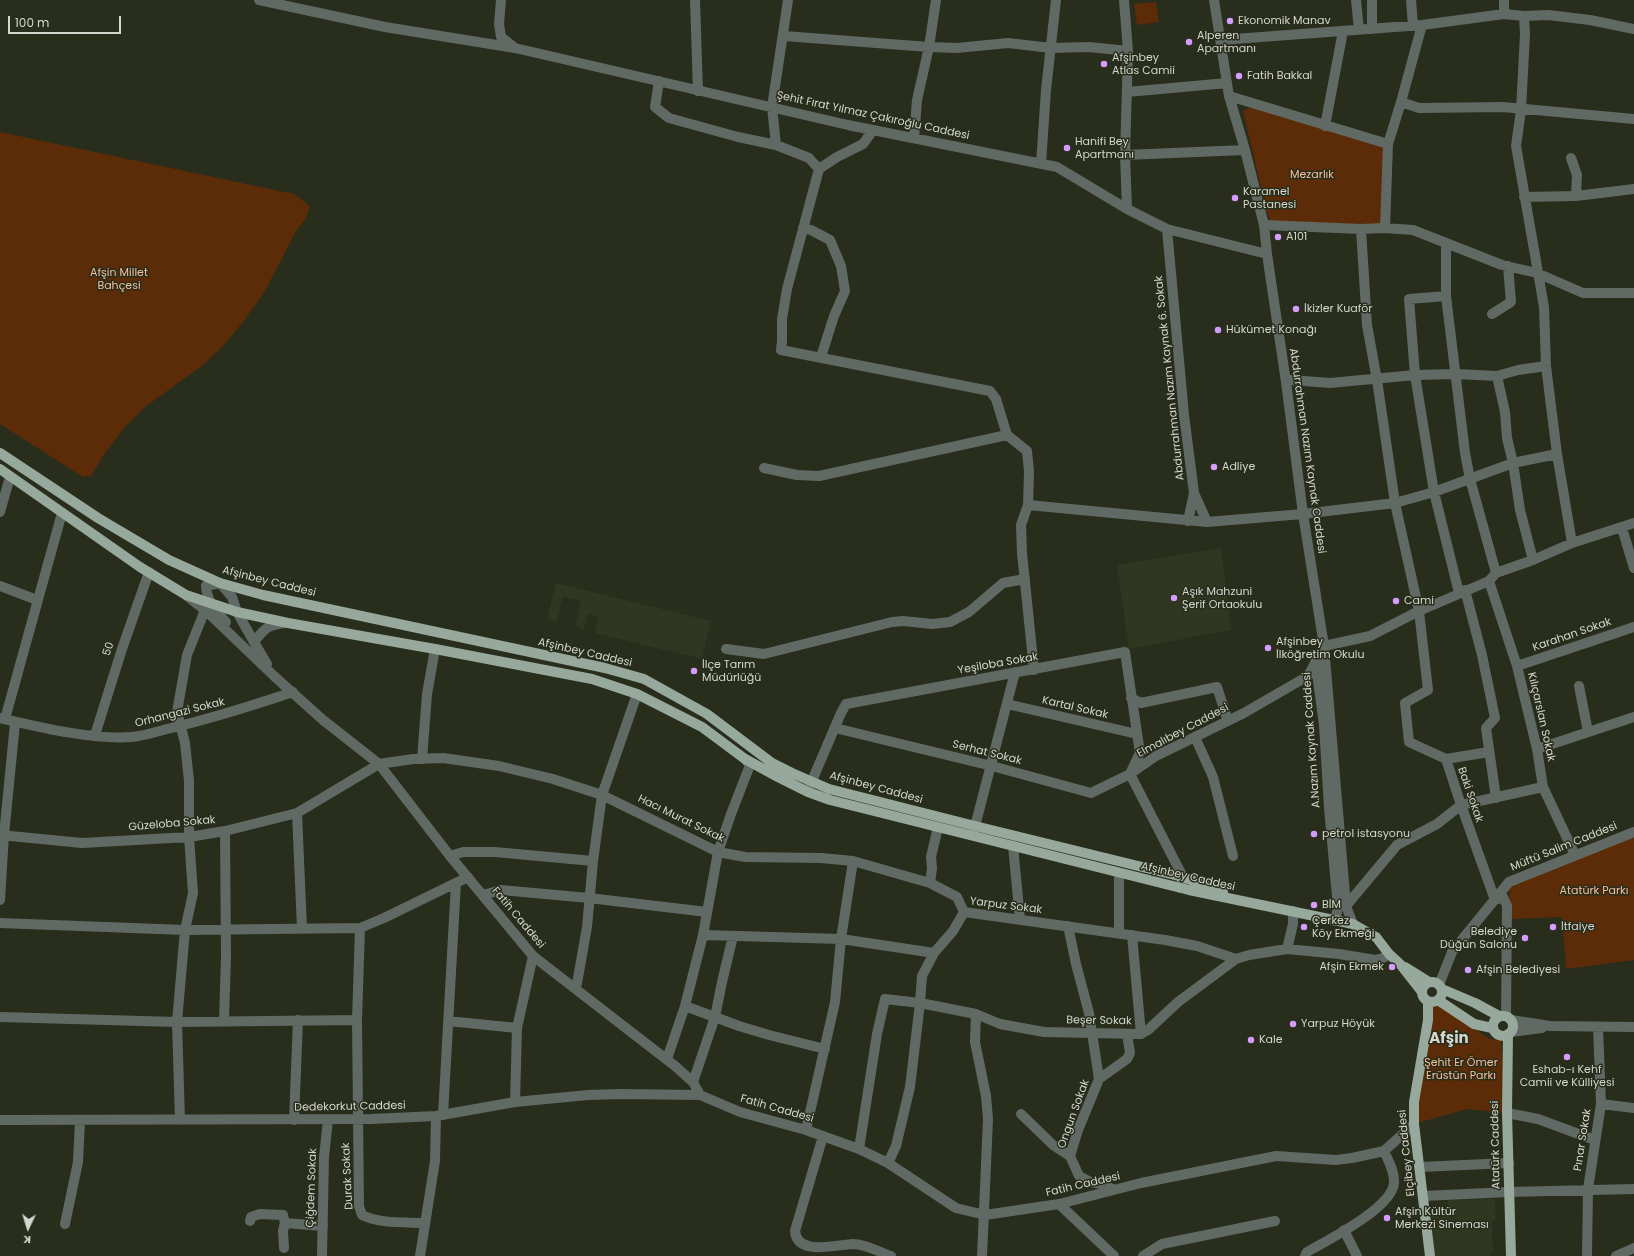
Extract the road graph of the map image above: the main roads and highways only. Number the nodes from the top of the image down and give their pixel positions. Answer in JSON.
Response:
{"nodes":[{"id":1,"x":0,"y":453,"type":"edge"},
{"id":2,"x":0,"y":469,"type":"edge"},
{"id":3,"x":974,"y":831,"type":"junction"},
{"id":4,"x":1258,"y":905,"type":"junction"},
{"id":5,"x":1400,"y":964,"type":"junction"},
{"id":6,"x":1437,"y":985,"type":"junction"},
{"id":7,"x":1422,"y":992,"type":"junction"},
{"id":8,"x":1433,"y":1000,"type":"junction"},
{"id":9,"x":1505,"y":1017,"type":"junction"},
{"id":10,"x":1492,"y":1028,"type":"junction"},
{"id":11,"x":1510,"y":1033,"type":"junction"},
{"id":12,"x":1430,"y":1256,"type":"edge"},
{"id":13,"x":1511,"y":1256,"type":"edge"}],
"edges":[{"from":1,"to":3,"type":"main road","name":"Afşinbey Caddesi"},
{"from":2,"to":3,"type":"main road","name":"Afşinbey Caddesi"},
{"from":3,"to":4,"type":"main road","name":"Afşinbey Caddesi"},
{"from":3,"to":4,"type":"main road","name":"Afşinbey Caddesi"},
{"from":4,"to":5,"type":"main road","name":"Afşinbey Caddesi"},
{"from":5,"to":6,"type":"main road"},
{"from":5,"to":7,"type":"main road"},
{"from":6,"to":7,"type":"main road"},
{"from":6,"to":8,"type":"main road"},
{"from":6,"to":9,"type":"main road"},
{"from":7,"to":8,"type":"main road"},
{"from":8,"to":10,"type":"main road"},
{"from":8,"to":12,"type":"main road","name":"Elçibey Caddesi"},
{"from":9,"to":10,"type":"main road"},
{"from":9,"to":11,"type":"main road"},
{"from":10,"to":11,"type":"main road"},
{"from":11,"to":13,"type":"main road","name":"Atatürk Caddesi"}]}
